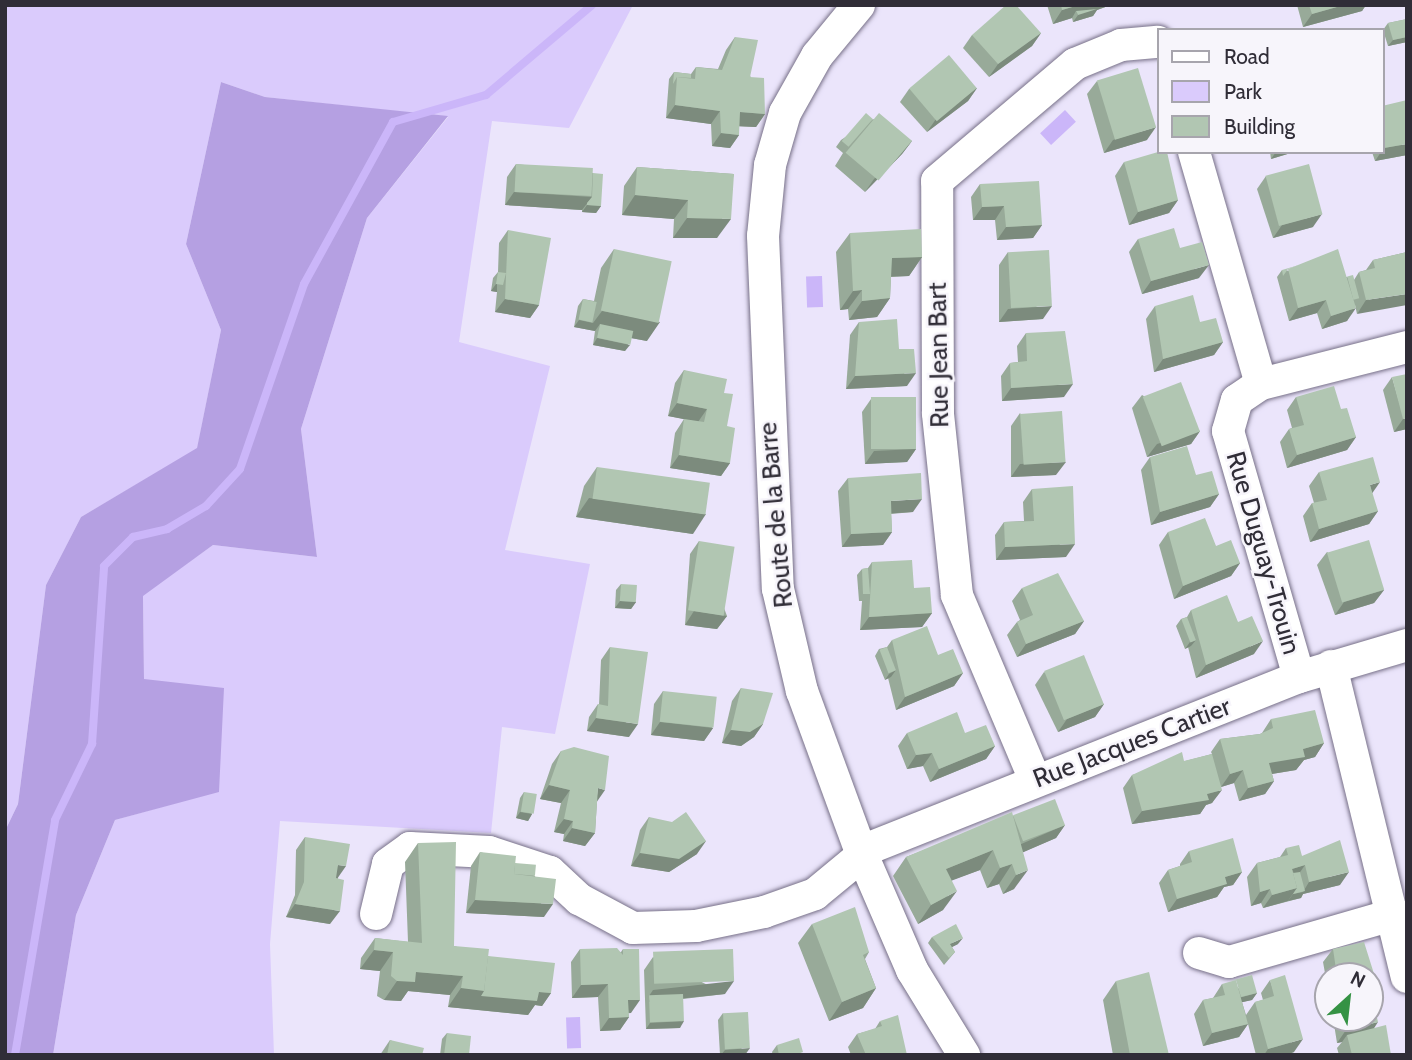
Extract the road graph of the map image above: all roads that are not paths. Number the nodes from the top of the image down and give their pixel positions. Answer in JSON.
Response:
{"nodes":[{"id":1,"x":859,"y":5,"type":"edge"},
{"id":2,"x":1156,"y":42,"type":"edge"},
{"id":3,"x":1195,"y":154,"type":"edge"},
{"id":4,"x":1407,"y":347,"type":"edge"},
{"id":5,"x":1261,"y":384,"type":"junction"},
{"id":6,"x":1407,"y":645,"type":"edge"},
{"id":7,"x":1331,"y":666,"type":"junction"},
{"id":8,"x":1299,"y":677,"type":"junction"},
{"id":9,"x":1034,"y":780,"type":"junction"},
{"id":10,"x":860,"y":852,"type":"junction"},
{"id":11,"x":376,"y":914,"type":"dead end"},
{"id":12,"x":1395,"y":914,"type":"junction"},
{"id":13,"x":1199,"y":953,"type":"dead end"},
{"id":14,"x":1407,"y":977,"type":"edge"},
{"id":15,"x":964,"y":1055,"type":"edge"}],
"edges":[{"from":1,"to":10,"type":"street","name":"Route de la Barre"},
{"from":2,"to":9,"type":"street","name":"Rue Jean Bart"},
{"from":3,"to":5,"type":"street"},
{"from":4,"to":5,"type":"street","name":"Rue Duguay-Trouin"},
{"from":5,"to":8,"type":"street","name":"Rue Duguay-Trouin"},
{"from":6,"to":7,"type":"street","name":"Rue Jacques Cartier"},
{"from":7,"to":8,"type":"street","name":"Rue Jacques Cartier"},
{"from":7,"to":12,"type":"street"},
{"from":8,"to":9,"type":"street","name":"Rue Jacques Cartier"},
{"from":9,"to":10,"type":"street","name":"Rue Jacques Cartier"},
{"from":10,"to":11,"type":"street"},
{"from":10,"to":15,"type":"street","name":"Route de la Barre"},
{"from":12,"to":13,"type":"street"},
{"from":12,"to":14,"type":"street"}]}
